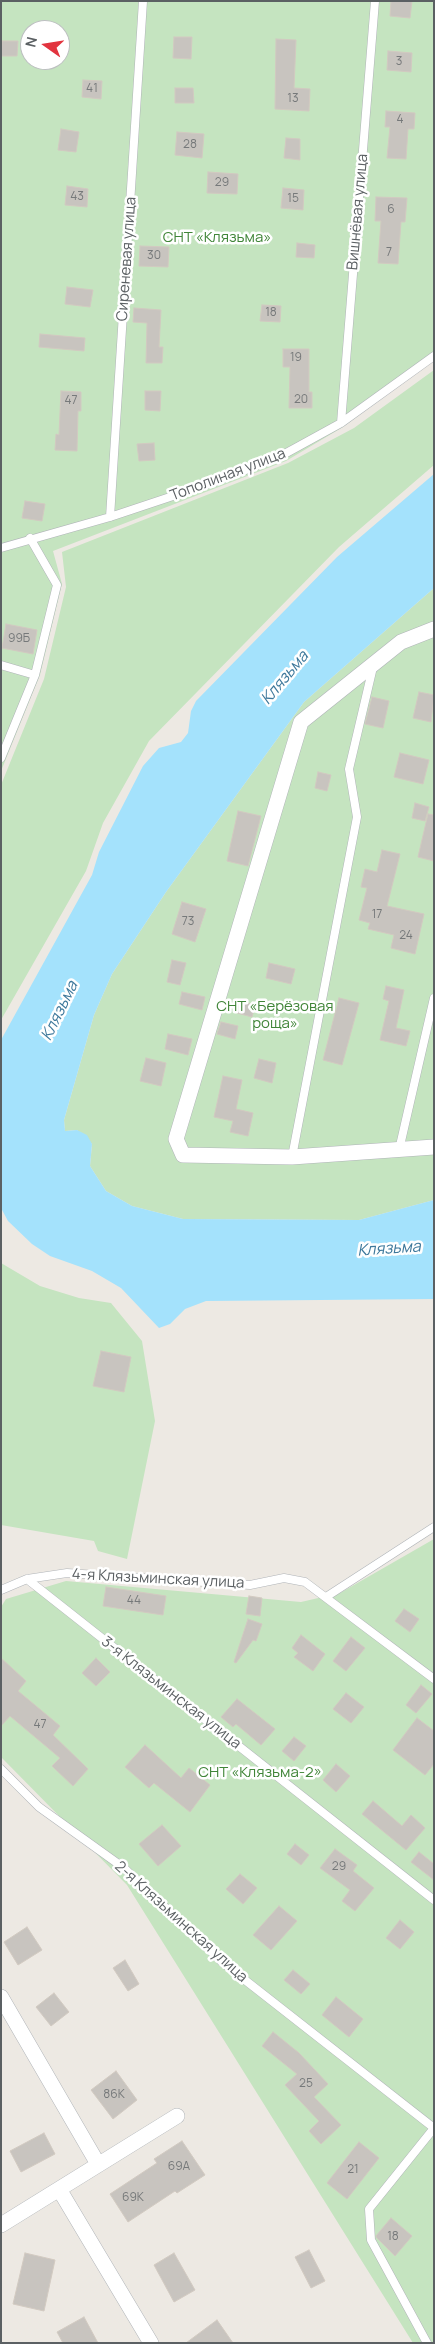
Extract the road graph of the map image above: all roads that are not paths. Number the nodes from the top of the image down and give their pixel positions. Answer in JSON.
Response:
{"nodes":[{"id":1,"x":143,"y":1,"type":"edge"},
{"id":2,"x":374,"y":1,"type":"edge"},
{"id":3,"x":434,"y":356,"type":"edge"},
{"id":4,"x":341,"y":424,"type":"junction"},
{"id":5,"x":110,"y":518,"type":"junction"},
{"id":6,"x":30,"y":538,"type":"junction"},
{"id":7,"x":1,"y":548,"type":"edge"},
{"id":8,"x":434,"y":629,"type":"edge"},
{"id":9,"x":374,"y":663,"type":"junction"},
{"id":10,"x":1,"y":666,"type":"edge"},
{"id":11,"x":35,"y":675,"type":"junction"},
{"id":12,"x":1,"y":758,"type":"edge"},
{"id":13,"x":434,"y":998,"type":"edge"},
{"id":14,"x":434,"y":1147,"type":"edge"},
{"id":15,"x":399,"y":1150,"type":"junction"},
{"id":16,"x":292,"y":1157,"type":"junction"},
{"id":17,"x":434,"y":1527,"type":"edge"},
{"id":18,"x":27,"y":1579,"type":"junction"},
{"id":19,"x":1,"y":1590,"type":"edge"},
{"id":20,"x":326,"y":1597,"type":"junction"},
{"id":21,"x":434,"y":1679,"type":"edge"},
{"id":22,"x":1,"y":1769,"type":"edge"},
{"id":23,"x":434,"y":1900,"type":"edge"},
{"id":24,"x":1,"y":1997,"type":"edge"},
{"id":25,"x":177,"y":2116,"type":"dead end"},
{"id":26,"x":434,"y":2128,"type":"edge"},
{"id":27,"x":98,"y":2164,"type":"junction"},
{"id":28,"x":59,"y":2189,"type":"junction"},
{"id":29,"x":1,"y":2225,"type":"edge"},
{"id":30,"x":151,"y":2343,"type":"edge"},
{"id":31,"x":427,"y":2343,"type":"edge"}],
"edges":[{"from":1,"to":5,"type":"lane","name":"Сиреневая улица"},
{"from":2,"to":4,"type":"lane","name":"Вишнёвая улица"},
{"from":3,"to":4,"type":"lane","name":"Тополиная улица"},
{"from":4,"to":5,"type":"lane","name":"Тополиная улица"},
{"from":5,"to":6,"type":"lane","name":"Тополиная улица"},
{"from":6,"to":7,"type":"lane","name":"Тополиная улица"},
{"from":6,"to":11,"type":"lane"},
{"from":8,"to":9,"type":"street"},
{"from":9,"to":16,"type":"lane"},
{"from":9,"to":16,"type":"street"},
{"from":10,"to":11,"type":"lane"},
{"from":11,"to":12,"type":"lane"},
{"from":13,"to":15,"type":"lane"},
{"from":14,"to":15,"type":"street"},
{"from":15,"to":16,"type":"street"},
{"from":17,"to":20,"type":"lane"},
{"from":18,"to":19,"type":"lane","name":"4-я Клязьминская улица"},
{"from":18,"to":20,"type":"lane","name":"4-я Клязьминская улица"},
{"from":18,"to":23,"type":"lane","name":"3-я Клязьминская улица"},
{"from":20,"to":21,"type":"lane","name":"4-я Клязьминская улица"},
{"from":22,"to":26,"type":"lane","name":"2-я Клязьминская улица"},
{"from":24,"to":27,"type":"street"},
{"from":25,"to":27,"type":"street"},
{"from":26,"to":31,"type":"lane"},
{"from":27,"to":28,"type":"street"},
{"from":28,"to":29,"type":"street"},
{"from":28,"to":30,"type":"street"}]}
